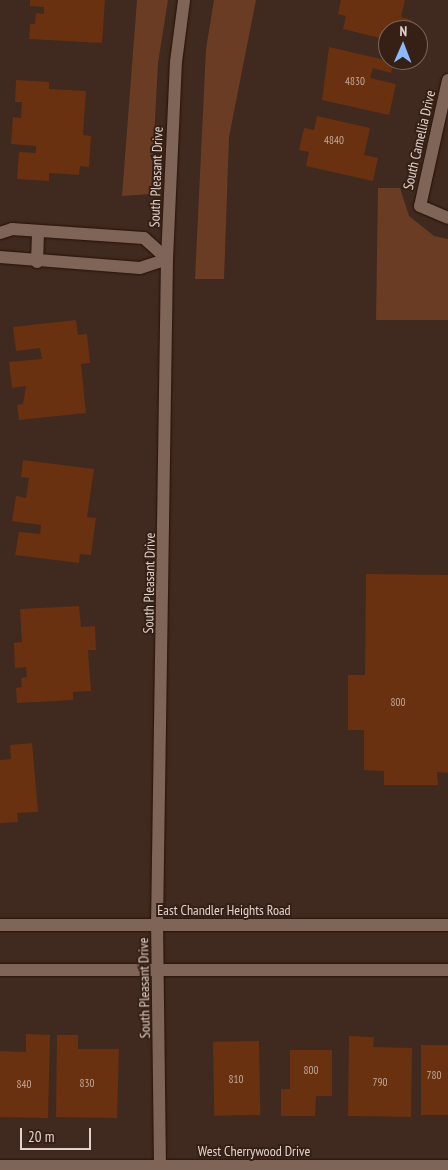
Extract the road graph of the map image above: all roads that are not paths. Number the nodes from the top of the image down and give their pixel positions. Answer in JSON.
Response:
{"nodes":[{"id":1,"x":184,"y":0,"type":"edge"},
{"id":2,"x":448,"y":80,"type":"edge"},
{"id":3,"x":448,"y":218,"type":"edge"},
{"id":4,"x":38,"y":231,"type":"junction"},
{"id":5,"x":0,"y":233,"type":"edge"},
{"id":6,"x":0,"y":257,"type":"edge"},
{"id":7,"x":168,"y":259,"type":"junction"},
{"id":8,"x":37,"y":262,"type":"junction"},
{"id":9,"x":0,"y":925,"type":"edge"},
{"id":10,"x":158,"y":925,"type":"junction"},
{"id":11,"x":448,"y":925,"type":"edge"},
{"id":12,"x":0,"y":970,"type":"edge"},
{"id":13,"x":160,"y":970,"type":"junction"},
{"id":14,"x":448,"y":970,"type":"edge"},
{"id":15,"x":0,"y":1166,"type":"edge"},
{"id":16,"x":160,"y":1166,"type":"junction"},
{"id":17,"x":448,"y":1166,"type":"edge"}],
"edges":[{"from":1,"to":7,"type":"street","name":"South Pleasant Drive"},
{"from":2,"to":3,"type":"street","name":"South Camellia Drive"},
{"from":4,"to":5,"type":"street"},
{"from":4,"to":7,"type":"street"},
{"from":4,"to":8,"type":"street"},
{"from":6,"to":8,"type":"street"},
{"from":7,"to":8,"type":"street"},
{"from":7,"to":10,"type":"street","name":"South Pleasant Drive"},
{"from":9,"to":10,"type":"street","name":"East Chandler Heights Road"},
{"from":10,"to":11,"type":"street","name":"East Chandler Heights Road"},
{"from":10,"to":13,"type":"street","name":"South Pleasant Drive"},
{"from":12,"to":13,"type":"street"},
{"from":13,"to":14,"type":"street"},
{"from":13,"to":16,"type":"street","name":"South Pleasant Drive"},
{"from":15,"to":16,"type":"street","name":"West Cherrywood Drive"},
{"from":16,"to":17,"type":"street","name":"West Cherrywood Drive"}]}
